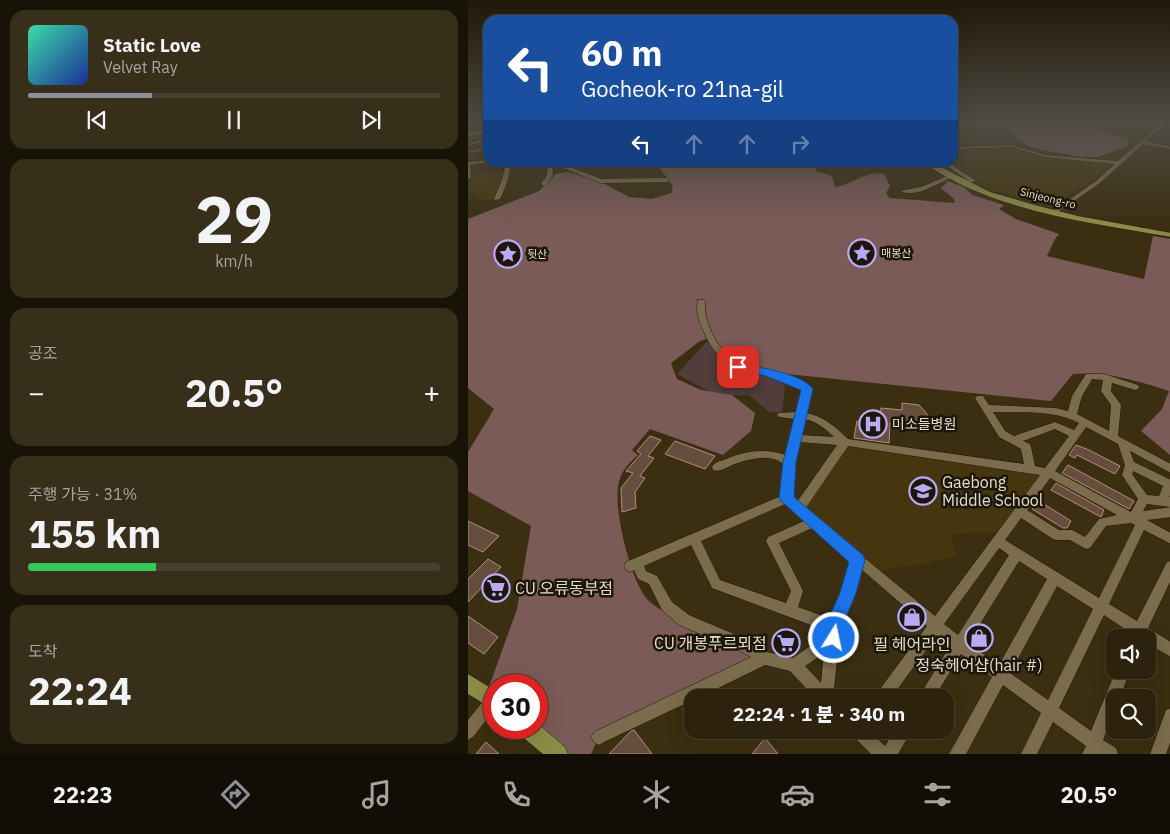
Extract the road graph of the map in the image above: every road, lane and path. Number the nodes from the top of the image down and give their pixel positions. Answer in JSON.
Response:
{"nodes":[{"id":1,"x":1047,"y":156,"type":"edge"},
{"id":2,"x":1126,"y":156,"type":"edge"},
{"id":3,"x":483,"y":162,"type":"edge"},
{"id":4,"x":1119,"y":163,"type":"junction"},
{"id":5,"x":468,"y":164,"type":"edge"},
{"id":6,"x":507,"y":167,"type":"edge"},
{"id":7,"x":550,"y":167,"type":"edge"},
{"id":8,"x":564,"y":167,"type":"edge"},
{"id":9,"x":935,"y":167,"type":"edge"},
{"id":10,"x":951,"y":167,"type":"edge"},
{"id":11,"x":952,"y":176,"type":"junction"},
{"id":12,"x":468,"y":177,"type":"edge"},
{"id":13,"x":667,"y":180,"type":"dead end"},
{"id":14,"x":966,"y":183,"type":"junction"},
{"id":15,"x":544,"y":184,"type":"dead end"},
{"id":16,"x":903,"y":191,"type":"dead end"},
{"id":17,"x":497,"y":199,"type":"dead end"},
{"id":18,"x":1055,"y":212,"type":"junction"},
{"id":19,"x":1170,"y":235,"type":"edge"},
{"id":20,"x":701,"y":302,"type":"dead end"},
{"id":21,"x":1108,"y":378,"type":"junction"},
{"id":22,"x":1135,"y":386,"type":"dead end"},
{"id":23,"x":980,"y":398,"type":"dead end"},
{"id":24,"x":986,"y":408,"type":"junction"},
{"id":25,"x":782,"y":415,"type":"dead end"},
{"id":26,"x":801,"y":415,"type":"junction"},
{"id":27,"x":1072,"y":415,"type":"junction"},
{"id":28,"x":1084,"y":423,"type":"junction"},
{"id":29,"x":1075,"y":435,"type":"junction"},
{"id":30,"x":795,"y":438,"type":"junction"},
{"id":31,"x":1015,"y":440,"type":"junction"},
{"id":32,"x":1117,"y":441,"type":"junction"},
{"id":33,"x":844,"y":442,"type":"junction"},
{"id":34,"x":790,"y":462,"type":"junction"},
{"id":35,"x":1130,"y":466,"type":"junction"},
{"id":36,"x":717,"y":468,"type":"dead end"},
{"id":37,"x":1170,"y":468,"type":"edge"},
{"id":38,"x":1030,"y":469,"type":"junction"},
{"id":39,"x":1048,"y":472,"type":"junction"},
{"id":40,"x":786,"y":499,"type":"junction"},
{"id":41,"x":1144,"y":499,"type":"junction"},
{"id":42,"x":1166,"y":502,"type":"edge"},
{"id":43,"x":798,"y":510,"type":"junction"},
{"id":44,"x":1019,"y":511,"type":"junction"},
{"id":45,"x":1170,"y":512,"type":"edge"},
{"id":46,"x":1138,"y":521,"type":"junction"},
{"id":47,"x":813,"y":522,"type":"junction"},
{"id":48,"x":694,"y":538,"type":"junction"},
{"id":49,"x":1170,"y":539,"type":"edge"},
{"id":50,"x":997,"y":541,"type":"junction"},
{"id":51,"x":1017,"y":554,"type":"junction"},
{"id":52,"x":857,"y":560,"type":"junction"},
{"id":53,"x":1170,"y":566,"type":"edge"},
{"id":54,"x":1055,"y":578,"type":"junction"},
{"id":55,"x":1100,"y":606,"type":"junction"},
{"id":56,"x":790,"y":612,"type":"junction"},
{"id":57,"x":935,"y":626,"type":"junction"},
{"id":58,"x":1131,"y":629,"type":"edge"},
{"id":59,"x":1140,"y":629,"type":"edge"},
{"id":60,"x":834,"y":632,"type":"junction"},
{"id":61,"x":1156,"y":643,"type":"edge"},
{"id":62,"x":958,"y":644,"type":"junction"},
{"id":63,"x":1170,"y":650,"type":"edge"},
{"id":64,"x":765,"y":658,"type":"junction"},
{"id":65,"x":794,"y":665,"type":"junction"},
{"id":66,"x":1002,"y":676,"type":"junction"},
{"id":67,"x":1119,"y":679,"type":"edge"},
{"id":68,"x":468,"y":683,"type":"edge"},
{"id":69,"x":817,"y":689,"type":"edge"},
{"id":70,"x":827,"y":689,"type":"edge"},
{"id":71,"x":889,"y":689,"type":"edge"},
{"id":72,"x":930,"y":689,"type":"edge"},
{"id":73,"x":483,"y":693,"type":"edge"},
{"id":74,"x":1049,"y":711,"type":"junction"},
{"id":75,"x":483,"y":714,"type":"edge"},
{"id":76,"x":1170,"y":715,"type":"edge"},
{"id":77,"x":468,"y":732,"type":"edge"},
{"id":78,"x":599,"y":737,"type":"dead end"},
{"id":79,"x":539,"y":739,"type":"edge"},
{"id":80,"x":867,"y":739,"type":"edge"},
{"id":81,"x":898,"y":739,"type":"edge"},
{"id":82,"x":1092,"y":748,"type":"edge"},
{"id":83,"x":556,"y":754,"type":"edge"},
{"id":84,"x":882,"y":754,"type":"edge"},
{"id":85,"x":889,"y":754,"type":"edge"},
{"id":86,"x":957,"y":754,"type":"edge"},
{"id":87,"x":1030,"y":754,"type":"edge"},
{"id":88,"x":1110,"y":754,"type":"edge"},
{"id":89,"x":1158,"y":754,"type":"edge"}],
"edges":[{"from":1,"to":4,"type":"street"},
{"from":2,"to":4,"type":"street"},
{"from":3,"to":5,"type":"street"},
{"from":4,"to":18,"type":"street"},
{"from":5,"to":12,"type":"street"},
{"from":6,"to":17,"type":"street"},
{"from":7,"to":15,"type":"street"},
{"from":8,"to":13,"type":"street"},
{"from":9,"to":11,"type":"main road","name":"Sinjeong-ro"},
{"from":10,"to":14,"type":"street"},
{"from":11,"to":14,"type":"main road","name":"Sinjeong-ro"},
{"from":11,"to":16,"type":"street"},
{"from":14,"to":18,"type":"main road","name":"Sinjeong-ro"},
{"from":18,"to":19,"type":"main road","name":"Sinjeong-ro"},
{"from":20,"to":26,"type":"street"},
{"from":21,"to":22,"type":"street"},
{"from":21,"to":27,"type":"street"},
{"from":21,"to":32,"type":"street"},
{"from":23,"to":24,"type":"street"},
{"from":24,"to":27,"type":"street"},
{"from":24,"to":31,"type":"street"},
{"from":25,"to":26,"type":"street"},
{"from":26,"to":30,"type":"street"},
{"from":26,"to":33,"type":"street"},
{"from":27,"to":28,"type":"street"},
{"from":28,"to":29,"type":"street"},
{"from":28,"to":32,"type":"street"},
{"from":29,"to":31,"type":"street"},
{"from":29,"to":39,"type":"street"},
{"from":30,"to":33,"type":"street"},
{"from":30,"to":34,"type":"street"},
{"from":31,"to":38,"type":"street"},
{"from":32,"to":35,"type":"street"},
{"from":32,"to":37,"type":"street"},
{"from":33,"to":38,"type":"street"},
{"from":33,"to":43,"type":"street"},
{"from":34,"to":36,"type":"street"},
{"from":34,"to":40,"type":"street"},
{"from":35,"to":41,"type":"street"},
{"from":35,"to":42,"type":"street"},
{"from":38,"to":39,"type":"street"},
{"from":39,"to":44,"type":"street"},
{"from":39,"to":46,"type":"street"},
{"from":40,"to":43,"type":"street"},
{"from":40,"to":48,"type":"street"},
{"from":41,"to":42,"type":"street"},
{"from":41,"to":46,"type":"street"},
{"from":43,"to":47,"type":"street"},
{"from":44,"to":46,"type":"street"},
{"from":44,"to":50,"type":"street"},
{"from":45,"to":46,"type":"street"},
{"from":46,"to":49,"type":"street"},
{"from":46,"to":55,"type":"street"},
{"from":47,"to":52,"type":"street"},
{"from":47,"to":56,"type":"street"},
{"from":48,"to":56,"type":"street"},
{"from":48,"to":64,"type":"street"},
{"from":50,"to":51,"type":"street"},
{"from":50,"to":57,"type":"street"},
{"from":51,"to":54,"type":"street"},
{"from":51,"to":62,"type":"street"},
{"from":52,"to":57,"type":"street"},
{"from":52,"to":60,"type":"street"},
{"from":53,"to":59,"type":"street"},
{"from":54,"to":55,"type":"street"},
{"from":54,"to":66,"type":"street"},
{"from":55,"to":58,"type":"street"},
{"from":55,"to":74,"type":"street"},
{"from":56,"to":60,"type":"street"},
{"from":57,"to":62,"type":"street"},
{"from":57,"to":71,"type":"street"},
{"from":60,"to":65,"type":"street"},
{"from":60,"to":70,"type":"street"},
{"from":61,"to":63,"type":"street"},
{"from":62,"to":66,"type":"street"},
{"from":62,"to":72,"type":"street"},
{"from":64,"to":65,"type":"street"},
{"from":64,"to":78,"type":"street"},
{"from":65,"to":69,"type":"street"},
{"from":66,"to":74,"type":"street"},
{"from":66,"to":86,"type":"street"},
{"from":67,"to":82,"type":"street"},
{"from":68,"to":73,"type":"main road"},
{"from":74,"to":82,"type":"street"},
{"from":74,"to":87,"type":"street"},
{"from":75,"to":77,"type":"street"},
{"from":76,"to":89,"type":"street"},
{"from":79,"to":83,"type":"main road"},
{"from":80,"to":84,"type":"street"},
{"from":81,"to":85,"type":"street"},
{"from":82,"to":88,"type":"street"}]}
